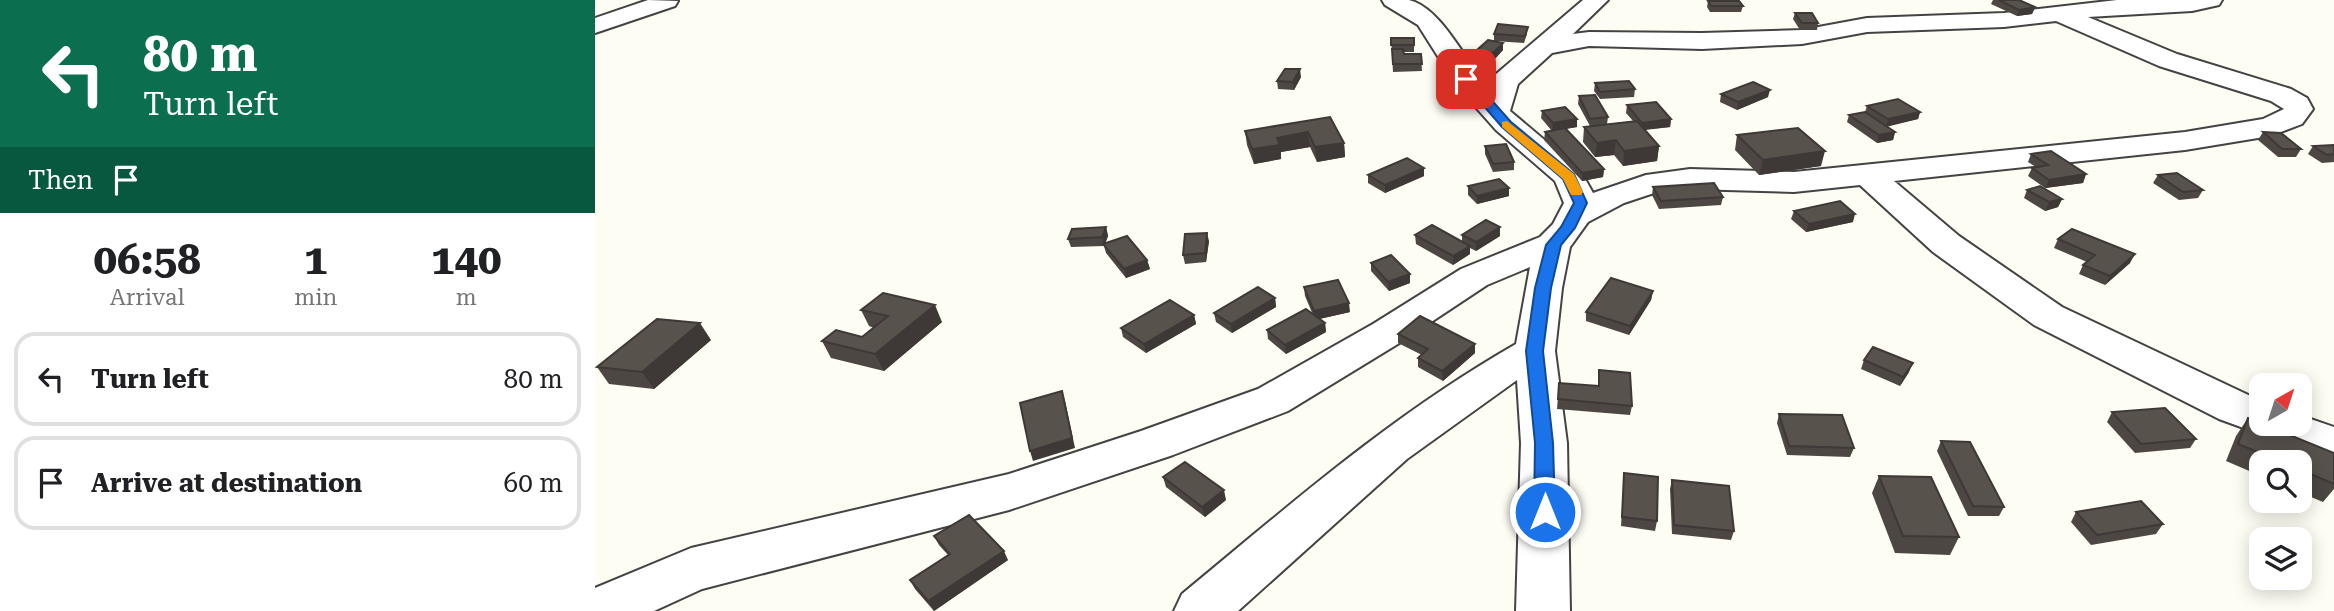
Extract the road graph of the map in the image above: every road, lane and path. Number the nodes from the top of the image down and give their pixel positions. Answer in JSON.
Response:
{"nodes":[{"id":1,"x":1393,"y":0,"type":"edge"},
{"id":2,"x":1597,"y":0,"type":"edge"},
{"id":3,"x":2211,"y":0,"type":"edge"},
{"id":4,"x":667,"y":1,"type":"edge"},
{"id":5,"x":2059,"y":14,"type":"junction"},
{"id":6,"x":595,"y":26,"type":"edge"},
{"id":7,"x":1542,"y":47,"type":"junction"},
{"id":8,"x":1495,"y":112,"type":"junction"},
{"id":9,"x":1866,"y":173,"type":"junction"},
{"id":10,"x":1564,"y":230,"type":"junction"},
{"id":11,"x":1535,"y":351,"type":"junction"},
{"id":12,"x":2249,"y":414,"type":"edge"},
{"id":13,"x":2311,"y":436,"type":"edge"},
{"id":14,"x":2334,"y":444,"type":"edge"},
{"id":15,"x":600,"y":611,"type":"edge"},
{"id":16,"x":1201,"y":611,"type":"edge"},
{"id":17,"x":1543,"y":611,"type":"edge"}],
"edges":[{"from":1,"to":8,"type":"street"},
{"from":2,"to":7,"type":"street"},
{"from":3,"to":5,"type":"street"},
{"from":4,"to":6,"type":"street"},
{"from":5,"to":7,"type":"street"},
{"from":5,"to":9,"type":"street"},
{"from":7,"to":8,"type":"street"},
{"from":8,"to":10,"type":"street"},
{"from":9,"to":10,"type":"street"},
{"from":9,"to":12,"type":"street"},
{"from":10,"to":11,"type":"street"},
{"from":10,"to":15,"type":"street"},
{"from":11,"to":16,"type":"street"},
{"from":11,"to":17,"type":"street"},
{"from":13,"to":14,"type":"street"}]}
